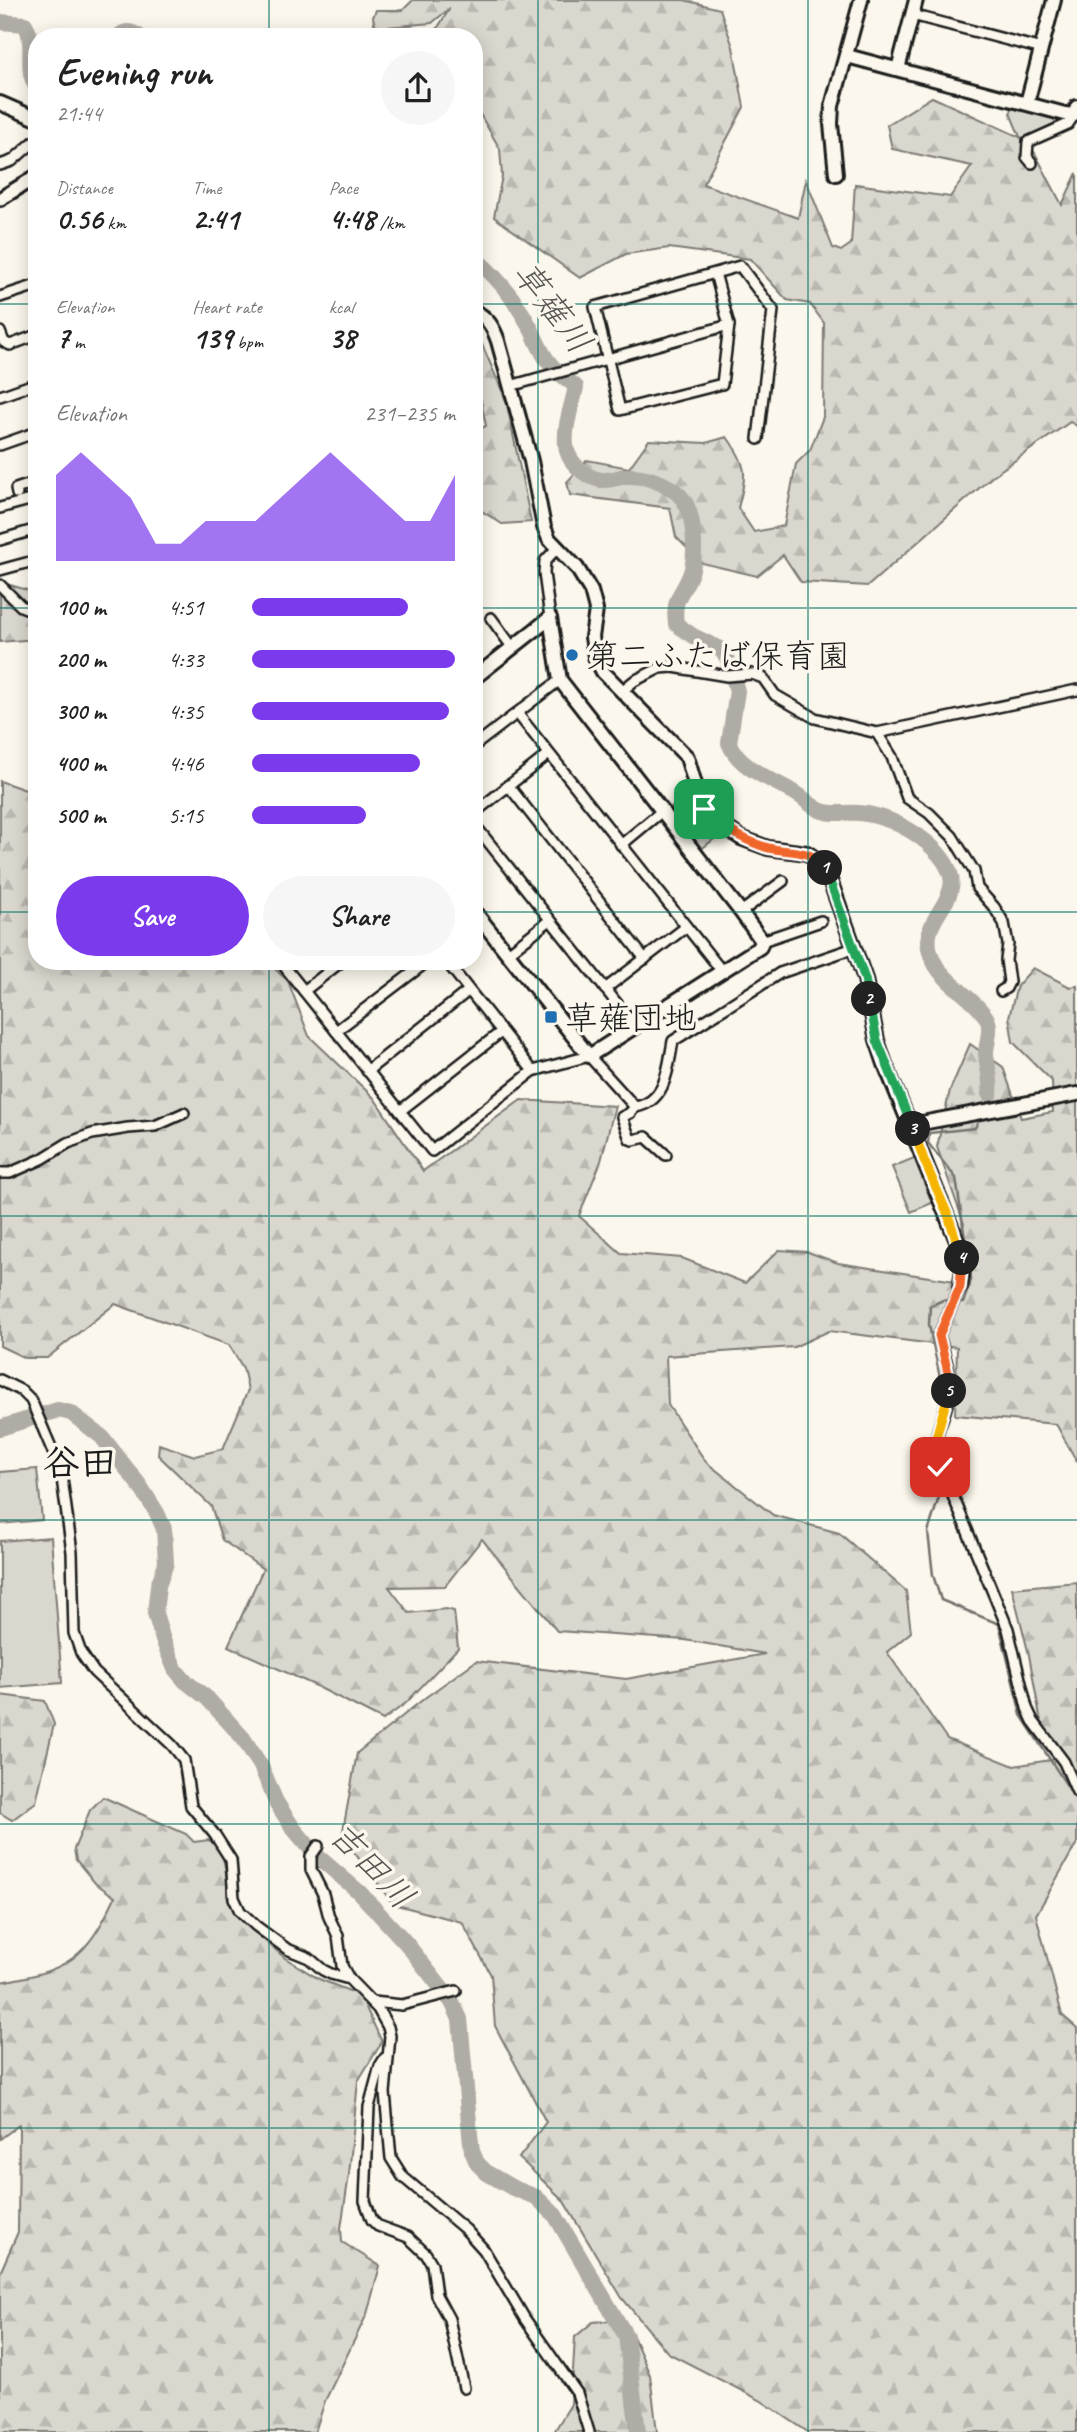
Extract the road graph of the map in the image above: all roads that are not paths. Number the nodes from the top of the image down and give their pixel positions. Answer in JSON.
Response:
{"nodes":[{"id":1,"x":861,"y":0,"type":"edge"},
{"id":2,"x":916,"y":0,"type":"edge"},
{"id":3,"x":1054,"y":0,"type":"edge"},
{"id":4,"x":912,"y":15,"type":"junction"},
{"id":5,"x":1042,"y":49,"type":"junction"},
{"id":6,"x":847,"y":56,"type":"junction"},
{"id":7,"x":898,"y":69,"type":"junction"},
{"id":8,"x":0,"y":103,"type":"edge"},
{"id":9,"x":1027,"y":103,"type":"junction"},
{"id":10,"x":1075,"y":111,"type":"edge"},
{"id":11,"x":28,"y":115,"type":"edge"},
{"id":12,"x":28,"y":147,"type":"edge"},
{"id":13,"x":1032,"y":163,"type":"dead end"},
{"id":14,"x":0,"y":165,"type":"edge"},
{"id":15,"x":836,"y":174,"type":"dead end"},
{"id":16,"x":28,"y":182,"type":"edge"},
{"id":17,"x":0,"y":199,"type":"edge"},
{"id":18,"x":715,"y":273,"type":"junction"},
{"id":19,"x":28,"y":288,"type":"edge"},
{"id":20,"x":0,"y":297,"type":"edge"},
{"id":21,"x":483,"y":316,"type":"edge"},
{"id":22,"x":729,"y":325,"type":"junction"},
{"id":23,"x":0,"y":332,"type":"edge"},
{"id":24,"x":28,"y":338,"type":"edge"},
{"id":25,"x":607,"y":359,"type":"junction"},
{"id":26,"x":28,"y":386,"type":"edge"},
{"id":27,"x":510,"y":386,"type":"junction"},
{"id":28,"x":0,"y":396,"type":"edge"},
{"id":29,"x":28,"y":435,"type":"edge"},
{"id":30,"x":758,"y":439,"type":"dead end"},
{"id":31,"x":0,"y":445,"type":"edge"},
{"id":32,"x":28,"y":485,"type":"edge"},
{"id":33,"x":17,"y":495,"type":"dead end"},
{"id":34,"x":28,"y":500,"type":"edge"},
{"id":35,"x":0,"y":508,"type":"edge"},
{"id":36,"x":28,"y":532,"type":"edge"},
{"id":37,"x":0,"y":540,"type":"edge"},
{"id":38,"x":556,"y":548,"type":"junction"},
{"id":39,"x":28,"y":562,"type":"edge"},
{"id":40,"x":0,"y":570,"type":"edge"},
{"id":41,"x":0,"y":585,"type":"edge"},
{"id":42,"x":28,"y":607,"type":"edge"},
{"id":43,"x":491,"y":618,"type":"dead end"},
{"id":44,"x":551,"y":618,"type":"junction"},
{"id":45,"x":513,"y":648,"type":"junction"},
{"id":46,"x":483,"y":671,"type":"edge"},
{"id":47,"x":560,"y":680,"type":"junction"},
{"id":48,"x":1077,"y":690,"type":"edge"},
{"id":49,"x":623,"y":691,"type":"junction"},
{"id":50,"x":517,"y":713,"type":"junction"},
{"id":51,"x":877,"y":733,"type":"junction"},
{"id":52,"x":483,"y":739,"type":"edge"},
{"id":53,"x":549,"y":754,"type":"junction"},
{"id":54,"x":508,"y":785,"type":"junction"},
{"id":55,"x":483,"y":806,"type":"edge"},
{"id":56,"x":662,"y":811,"type":"junction"},
{"id":57,"x":483,"y":835,"type":"edge"},
{"id":58,"x":621,"y":845,"type":"junction"},
{"id":59,"x":783,"y":881,"type":"dead end"},
{"id":60,"x":741,"y":912,"type":"junction"},
{"id":61,"x":550,"y":920,"type":"junction"},
{"id":62,"x":821,"y":921,"type":"dead end"},
{"id":63,"x":483,"y":922,"type":"edge"},
{"id":64,"x":686,"y":927,"type":"junction"},
{"id":65,"x":762,"y":941,"type":"junction"},
{"id":66,"x":854,"y":948,"type":"junction"},
{"id":67,"x":508,"y":953,"type":"junction"},
{"id":68,"x":645,"y":959,"type":"junction"},
{"id":69,"x":287,"y":970,"type":"edge"},
{"id":70,"x":331,"y":970,"type":"edge"},
{"id":71,"x":416,"y":970,"type":"edge"},
{"id":72,"x":453,"y":970,"type":"edge"},
{"id":73,"x":720,"y":971,"type":"junction"},
{"id":74,"x":605,"y":989,"type":"junction"},
{"id":75,"x":304,"y":991,"type":"junction"},
{"id":76,"x":468,"y":991,"type":"junction"},
{"id":77,"x":1000,"y":991,"type":"dead end"},
{"id":78,"x":635,"y":1026,"type":"junction"},
{"id":79,"x":336,"y":1031,"type":"junction"},
{"id":80,"x":501,"y":1031,"type":"junction"},
{"id":81,"x":589,"y":1056,"type":"junction"},
{"id":82,"x":367,"y":1071,"type":"junction"},
{"id":83,"x":533,"y":1071,"type":"junction"},
{"id":84,"x":1077,"y":1094,"type":"edge"},
{"id":85,"x":635,"y":1107,"type":"junction"},
{"id":86,"x":400,"y":1111,"type":"junction"},
{"id":87,"x":184,"y":1113,"type":"dead end"},
{"id":88,"x":911,"y":1125,"type":"junction"},
{"id":89,"x":666,"y":1155,"type":"dead end"},
{"id":90,"x":0,"y":1174,"type":"edge"},
{"id":91,"x":960,"y":1287,"type":"joint"},
{"id":92,"x":0,"y":1380,"type":"edge"},
{"id":93,"x":1077,"y":1792,"type":"edge"},
{"id":94,"x":318,"y":1846,"type":"dead end"},
{"id":95,"x":349,"y":1979,"type":"junction"},
{"id":96,"x":456,"y":1991,"type":"dead end"},
{"id":97,"x":373,"y":2002,"type":"junction"},
{"id":98,"x":388,"y":2053,"type":"junction"},
{"id":99,"x":464,"y":2388,"type":"dead end"},
{"id":100,"x":589,"y":2432,"type":"edge"}],
"edges":[{"from":1,"to":6,"type":"street"},
{"from":2,"to":4,"type":"street"},
{"from":3,"to":5,"type":"street"},
{"from":4,"to":5,"type":"street"},
{"from":4,"to":7,"type":"street"},
{"from":5,"to":9,"type":"street"},
{"from":6,"to":7,"type":"street"},
{"from":6,"to":15,"type":"street"},
{"from":7,"to":9,"type":"street"},
{"from":8,"to":11,"type":"street"},
{"from":9,"to":10,"type":"street"},
{"from":10,"to":13,"type":"street"},
{"from":12,"to":14,"type":"street"},
{"from":16,"to":17,"type":"street"},
{"from":18,"to":22,"type":"street"},
{"from":18,"to":25,"type":"street"},
{"from":18,"to":30,"type":"street"},
{"from":19,"to":20,"type":"street"},
{"from":21,"to":27,"type":"street"},
{"from":22,"to":25,"type":"street"},
{"from":22,"to":25,"type":"street"},
{"from":23,"to":24,"type":"street"},
{"from":25,"to":27,"type":"street"},
{"from":26,"to":28,"type":"street"},
{"from":27,"to":38,"type":"street"},
{"from":29,"to":31,"type":"street"},
{"from":32,"to":33,"type":"street"},
{"from":34,"to":35,"type":"street"},
{"from":36,"to":37,"type":"street"},
{"from":38,"to":44,"type":"street"},
{"from":38,"to":49,"type":"street"},
{"from":39,"to":40,"type":"street"},
{"from":41,"to":42,"type":"street"},
{"from":43,"to":45,"type":"street"},
{"from":44,"to":45,"type":"street"},
{"from":44,"to":47,"type":"street"},
{"from":45,"to":46,"type":"street"},
{"from":47,"to":50,"type":"street"},
{"from":47,"to":56,"type":"street"},
{"from":48,"to":51,"type":"street"},
{"from":49,"to":51,"type":"street"},
{"from":49,"to":66,"type":"street"},
{"from":50,"to":52,"type":"street"},
{"from":50,"to":53,"type":"street"},
{"from":51,"to":77,"type":"street"},
{"from":53,"to":54,"type":"street"},
{"from":53,"to":58,"type":"street"},
{"from":54,"to":55,"type":"street"},
{"from":54,"to":68,"type":"street"},
{"from":56,"to":58,"type":"street"},
{"from":56,"to":60,"type":"street"},
{"from":57,"to":61,"type":"street"},
{"from":58,"to":64,"type":"street"},
{"from":59,"to":60,"type":"street"},
{"from":60,"to":65,"type":"street"},
{"from":61,"to":67,"type":"street"},
{"from":61,"to":74,"type":"street"},
{"from":62,"to":65,"type":"street"},
{"from":63,"to":67,"type":"street"},
{"from":64,"to":68,"type":"street"},
{"from":64,"to":73,"type":"street"},
{"from":65,"to":73,"type":"street"},
{"from":66,"to":85,"type":"street"},
{"from":66,"to":88,"type":"street"},
{"from":67,"to":81,"type":"street"},
{"from":68,"to":74,"type":"street"},
{"from":69,"to":75,"type":"street"},
{"from":70,"to":75,"type":"street"},
{"from":71,"to":79,"type":"street"},
{"from":72,"to":76,"type":"street"},
{"from":73,"to":78,"type":"street"},
{"from":74,"to":78,"type":"street"},
{"from":75,"to":79,"type":"street"},
{"from":76,"to":80,"type":"street"},
{"from":76,"to":82,"type":"street"},
{"from":78,"to":81,"type":"street"},
{"from":79,"to":82,"type":"street"},
{"from":80,"to":83,"type":"street"},
{"from":80,"to":86,"type":"street"},
{"from":81,"to":83,"type":"street"},
{"from":81,"to":85,"type":"street"},
{"from":82,"to":86,"type":"street"},
{"from":83,"to":86,"type":"street"},
{"from":84,"to":88,"type":"street"},
{"from":85,"to":89,"type":"street"},
{"from":87,"to":90,"type":"street"},
{"from":88,"to":91,"type":"street"},
{"from":91,"to":93,"type":"street"},
{"from":92,"to":95,"type":"street"},
{"from":94,"to":95,"type":"street"},
{"from":95,"to":97,"type":"street"},
{"from":96,"to":97,"type":"street"},
{"from":97,"to":98,"type":"street"},
{"from":98,"to":99,"type":"street"},
{"from":98,"to":100,"type":"street"}]}
